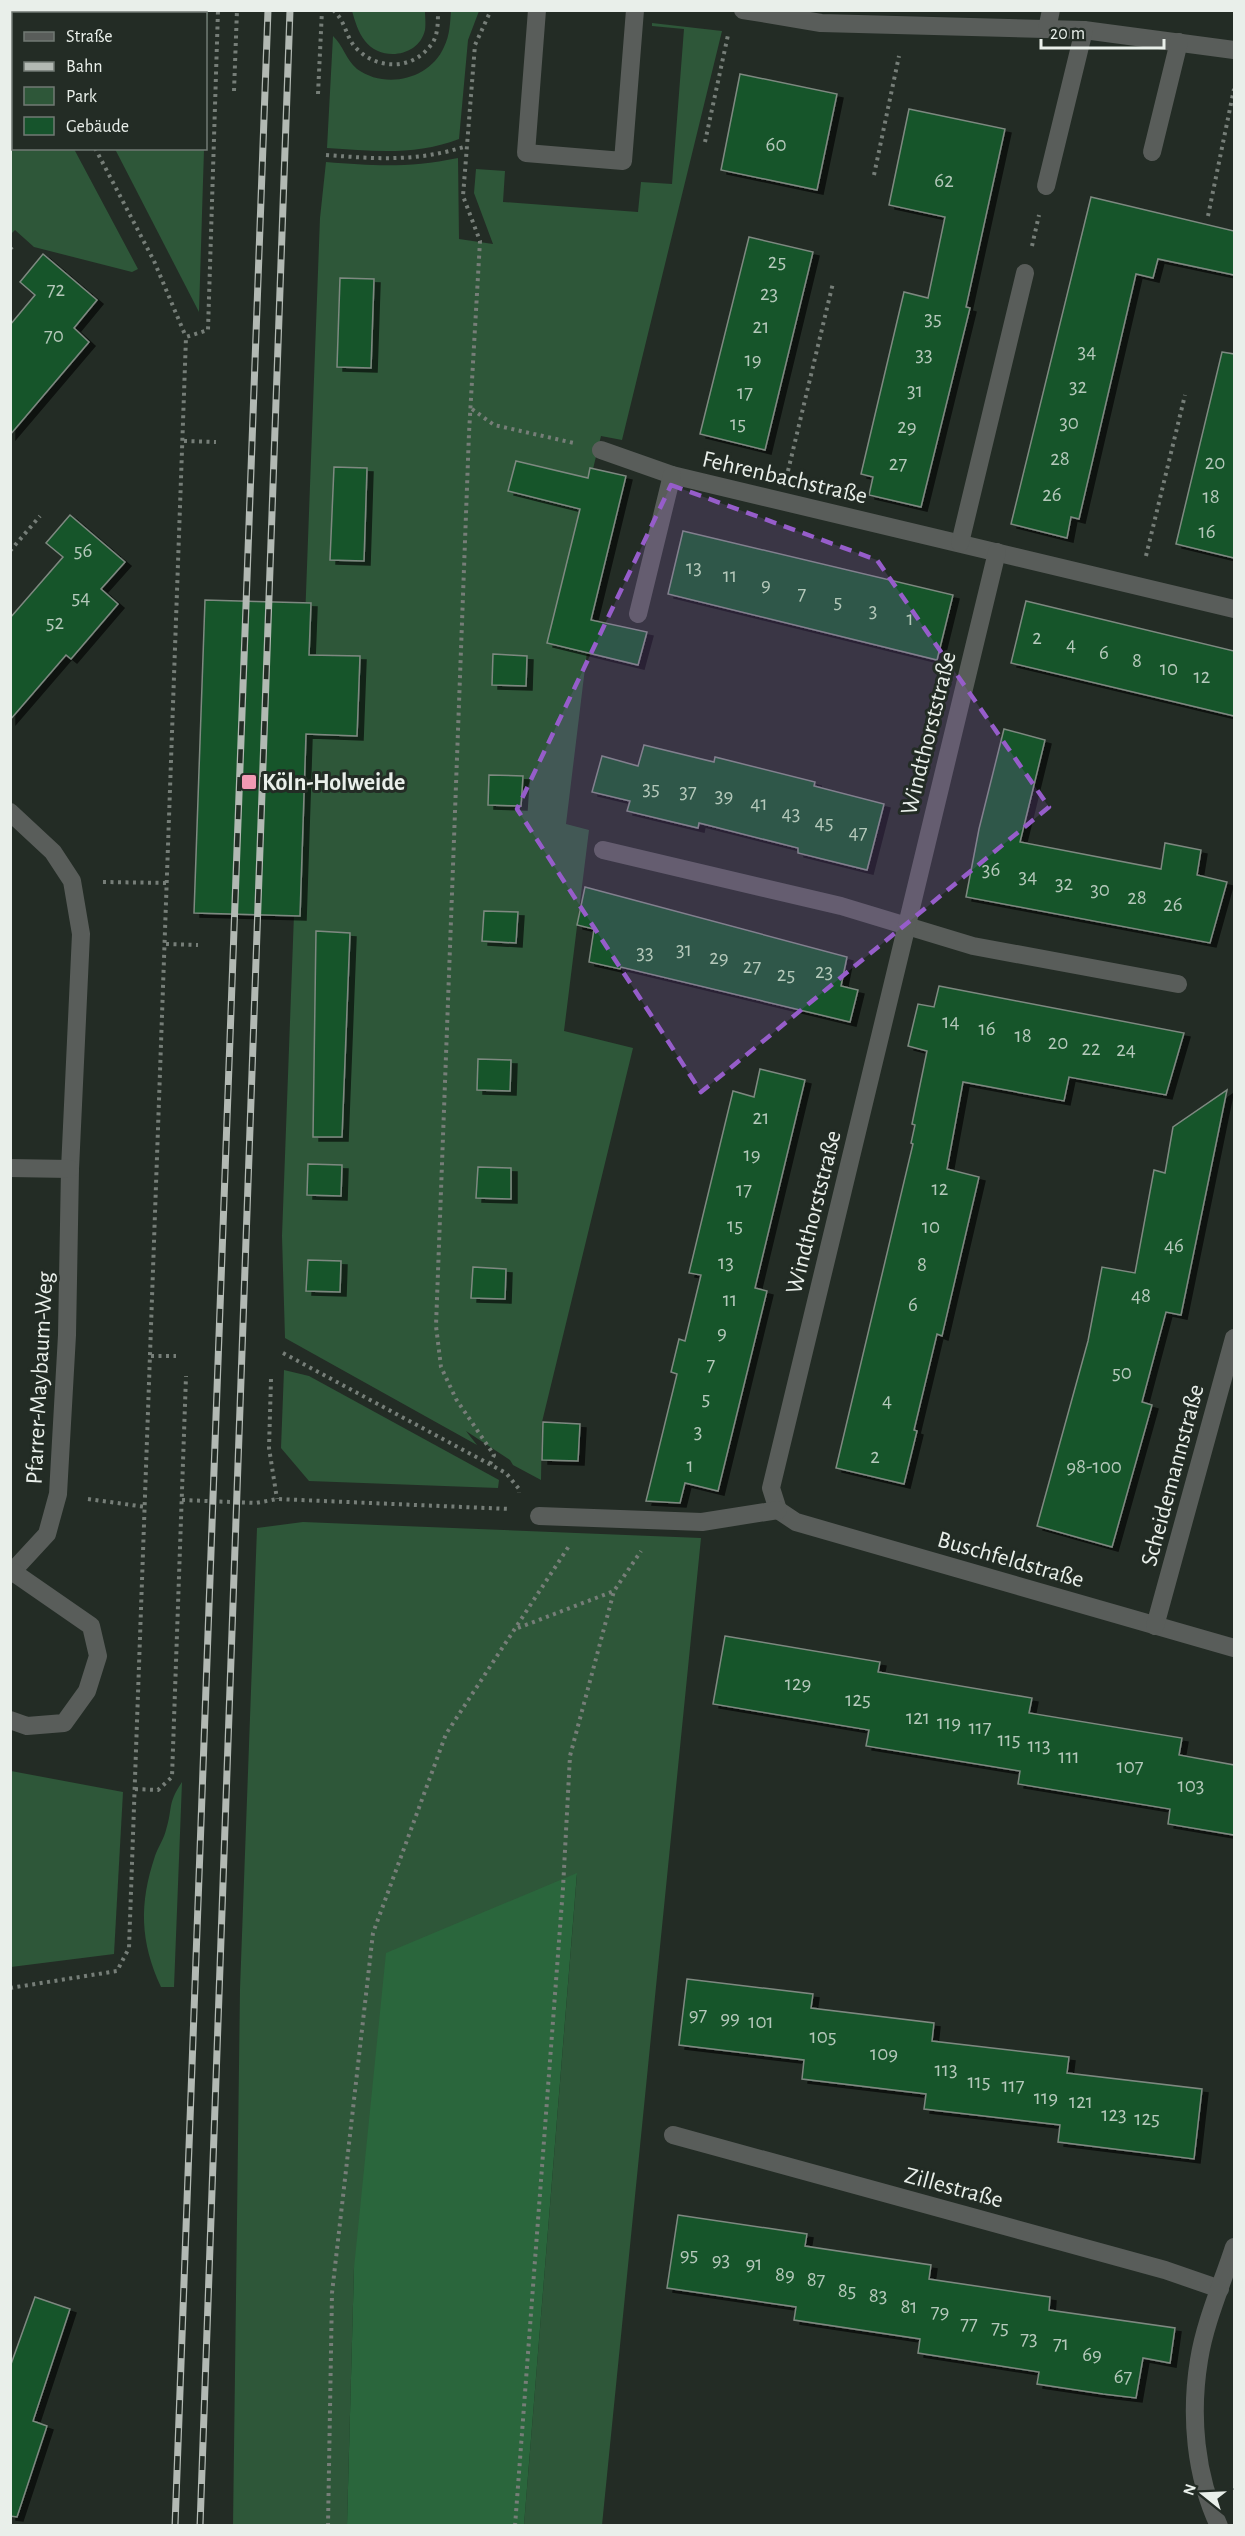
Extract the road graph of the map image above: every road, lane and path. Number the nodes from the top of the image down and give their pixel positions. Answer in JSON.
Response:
{"nodes":[{"id":1,"x":218,"y":10,"type":"edge"},
{"id":2,"x":237,"y":10,"type":"edge"},
{"id":3,"x":322,"y":10,"type":"edge"},
{"id":4,"x":333,"y":10,"type":"edge"},
{"id":5,"x":438,"y":10,"type":"edge"},
{"id":6,"x":491,"y":10,"type":"edge"},
{"id":7,"x":537,"y":10,"type":"edge"},
{"id":8,"x":635,"y":10,"type":"edge"},
{"id":9,"x":743,"y":10,"type":"edge"},
{"id":10,"x":1051,"y":10,"type":"edge"},
{"id":11,"x":856,"y":17,"type":"edge"},
{"id":12,"x":905,"y":26,"type":"junction"},
{"id":13,"x":1047,"y":29,"type":"junction"},
{"id":14,"x":1084,"y":30,"type":"junction"},
{"id":15,"x":728,"y":32,"type":"dead end"},
{"id":16,"x":1179,"y":42,"type":"junction"},
{"id":17,"x":1234,"y":50,"type":"edge"},
{"id":18,"x":1234,"y":89,"type":"edge"},
{"id":19,"x":234,"y":91,"type":"dead end"},
{"id":20,"x":318,"y":94,"type":"dead end"},
{"id":21,"x":705,"y":142,"type":"dead end"},
{"id":22,"x":467,"y":146,"type":"junction"},
{"id":23,"x":96,"y":150,"type":"edge"},
{"id":24,"x":1152,"y":152,"type":"dead end"},
{"id":25,"x":326,"y":155,"type":"dead end"},
{"id":26,"x":874,"y":176,"type":"dead end"},
{"id":27,"x":1046,"y":186,"type":"joint"},
{"id":28,"x":1208,"y":216,"type":"dead end"},
{"id":29,"x":1025,"y":273,"type":"joint"},
{"id":30,"x":833,"y":283,"type":"dead end"},
{"id":31,"x":186,"y":337,"type":"junction"},
{"id":32,"x":1185,"y":395,"type":"dead end"},
{"id":33,"x":472,"y":409,"type":"junction"},
{"id":34,"x":184,"y":441,"type":"junction"},
{"id":35,"x":216,"y":442,"type":"dead end"},
{"id":36,"x":601,"y":450,"type":"joint"},
{"id":37,"x":672,"y":475,"type":"junction"},
{"id":38,"x":781,"y":501,"type":"junction"},
{"id":39,"x":40,"y":516,"type":"dead end"},
{"id":40,"x":960,"y":543,"type":"junction"},
{"id":41,"x":10,"y":551,"type":"edge"},
{"id":42,"x":997,"y":552,"type":"junction"},
{"id":43,"x":1139,"y":586,"type":"junction"},
{"id":44,"x":1234,"y":609,"type":"edge"},
{"id":45,"x":638,"y":614,"type":"dead end"},
{"id":46,"x":10,"y":812,"type":"edge"},
{"id":47,"x":603,"y":850,"type":"dead end"},
{"id":48,"x":72,"y":881,"type":"junction"},
{"id":49,"x":168,"y":883,"type":"junction"},
{"id":50,"x":907,"y":926,"type":"junction"},
{"id":51,"x":166,"y":944,"type":"junction"},
{"id":52,"x":198,"y":945,"type":"dead end"},
{"id":53,"x":1178,"y":984,"type":"dead end"},
{"id":54,"x":10,"y":1168,"type":"edge"},
{"id":55,"x":70,"y":1169,"type":"junction"},
{"id":56,"x":1234,"y":1338,"type":"edge"},
{"id":57,"x":283,"y":1353,"type":"dead end"},
{"id":58,"x":151,"y":1356,"type":"junction"},
{"id":59,"x":176,"y":1356,"type":"dead end"},
{"id":60,"x":186,"y":1376,"type":"dead end"},
{"id":61,"x":271,"y":1379,"type":"dead end"},
{"id":62,"x":490,"y":1464,"type":"junction"},
{"id":63,"x":58,"y":1494,"type":"junction"},
{"id":64,"x":277,"y":1499,"type":"junction"},
{"id":65,"x":182,"y":1500,"type":"junction"},
{"id":66,"x":146,"y":1507,"type":"junction"},
{"id":67,"x":520,"y":1509,"type":"junction"},
{"id":68,"x":778,"y":1510,"type":"junction"},
{"id":69,"x":539,"y":1516,"type":"joint"},
{"id":70,"x":587,"y":1518,"type":"junction"},
{"id":71,"x":662,"y":1520,"type":"junction"},
{"id":72,"x":12,"y":1573,"type":"edge"},
{"id":73,"x":614,"y":1591,"type":"junction"},
{"id":74,"x":1155,"y":1626,"type":"junction"},
{"id":75,"x":518,"y":1629,"type":"junction"},
{"id":76,"x":1234,"y":1648,"type":"edge"},
{"id":77,"x":10,"y":1720,"type":"edge"},
{"id":78,"x":135,"y":1789,"type":"junction"},
{"id":79,"x":10,"y":1988,"type":"edge"},
{"id":80,"x":673,"y":2136,"type":"dead end"},
{"id":81,"x":1234,"y":2247,"type":"edge"},
{"id":82,"x":1220,"y":2289,"type":"junction"},
{"id":83,"x":328,"y":2526,"type":"edge"},
{"id":84,"x":515,"y":2526,"type":"edge"},
{"id":85,"x":1219,"y":2526,"type":"edge"}],
"edges":[{"from":1,"to":31,"type":"path"},
{"from":2,"to":19,"type":"path"},
{"from":3,"to":20,"type":"path"},
{"from":4,"to":5,"type":"path"},
{"from":6,"to":22,"type":"path"},
{"from":7,"to":8,"type":"street"},
{"from":9,"to":11,"type":"street"},
{"from":10,"to":13,"type":"street"},
{"from":11,"to":12,"type":"street"},
{"from":12,"to":13,"type":"street"},
{"from":12,"to":26,"type":"path"},
{"from":13,"to":14,"type":"street"},
{"from":14,"to":16,"type":"street"},
{"from":14,"to":27,"type":"street"},
{"from":15,"to":21,"type":"path"},
{"from":16,"to":17,"type":"street"},
{"from":16,"to":24,"type":"street"},
{"from":18,"to":28,"type":"path"},
{"from":22,"to":25,"type":"path"},
{"from":22,"to":33,"type":"path"},
{"from":23,"to":31,"type":"path"},
{"from":27,"to":29,"type":"path"},
{"from":29,"to":40,"type":"street"},
{"from":30,"to":38,"type":"path"},
{"from":31,"to":34,"type":"path"},
{"from":32,"to":43,"type":"path"},
{"from":33,"to":36,"type":"path"},
{"from":33,"to":62,"type":"path"},
{"from":34,"to":35,"type":"path"},
{"from":34,"to":49,"type":"path"},
{"from":36,"to":37,"type":"street","name":"Fehrenbachstraße"},
{"from":37,"to":38,"type":"street","name":"Fehrenbachstraße"},
{"from":37,"to":45,"type":"street"},
{"from":38,"to":40,"type":"street","name":"Fehrenbachstraße"},
{"from":39,"to":41,"type":"path"},
{"from":40,"to":42,"type":"street","name":"Fehrenbachstraße"},
{"from":42,"to":43,"type":"street","name":"Fehrenbachstraße"},
{"from":42,"to":50,"type":"street","name":"Windthorststraße"},
{"from":43,"to":44,"type":"street","name":"Fehrenbachstraße"},
{"from":46,"to":48,"type":"street","name":"Pfarrer-Maybaum-Weg"},
{"from":47,"to":50,"type":"street"},
{"from":48,"to":49,"type":"path"},
{"from":48,"to":55,"type":"street","name":"Pfarrer-Maybaum-Weg"},
{"from":49,"to":51,"type":"path"},
{"from":50,"to":53,"type":"street"},
{"from":50,"to":68,"type":"street","name":"Windthorststraße"},
{"from":51,"to":52,"type":"path"},
{"from":51,"to":58,"type":"path"},
{"from":54,"to":55,"type":"street"},
{"from":55,"to":63,"type":"street","name":"Pfarrer-Maybaum-Weg"},
{"from":56,"to":74,"type":"street","name":"Scheidemannstraße"},
{"from":57,"to":62,"type":"path"},
{"from":58,"to":59,"type":"path"},
{"from":58,"to":66,"type":"path"},
{"from":60,"to":65,"type":"path"},
{"from":61,"to":64,"type":"path"},
{"from":62,"to":67,"type":"path"},
{"from":63,"to":66,"type":"path"},
{"from":63,"to":72,"type":"street","name":"Pfarrer-Maybaum-Weg"},
{"from":64,"to":65,"type":"path"},
{"from":64,"to":67,"type":"path"},
{"from":65,"to":78,"type":"path"},
{"from":66,"to":78,"type":"path"},
{"from":67,"to":69,"type":"path"},
{"from":68,"to":71,"type":"street"},
{"from":68,"to":74,"type":"street","name":"Buschfeldstraße"},
{"from":69,"to":70,"type":"street"},
{"from":70,"to":71,"type":"street"},
{"from":70,"to":75,"type":"path"},
{"from":71,"to":73,"type":"path"},
{"from":72,"to":77,"type":"street"},
{"from":73,"to":75,"type":"path"},
{"from":73,"to":84,"type":"path"},
{"from":74,"to":76,"type":"street","name":"Buschfeldstraße"},
{"from":75,"to":83,"type":"path"},
{"from":78,"to":79,"type":"path"},
{"from":80,"to":82,"type":"street","name":"Zillestraße"},
{"from":81,"to":82,"type":"street"},
{"from":82,"to":85,"type":"street"}]}
